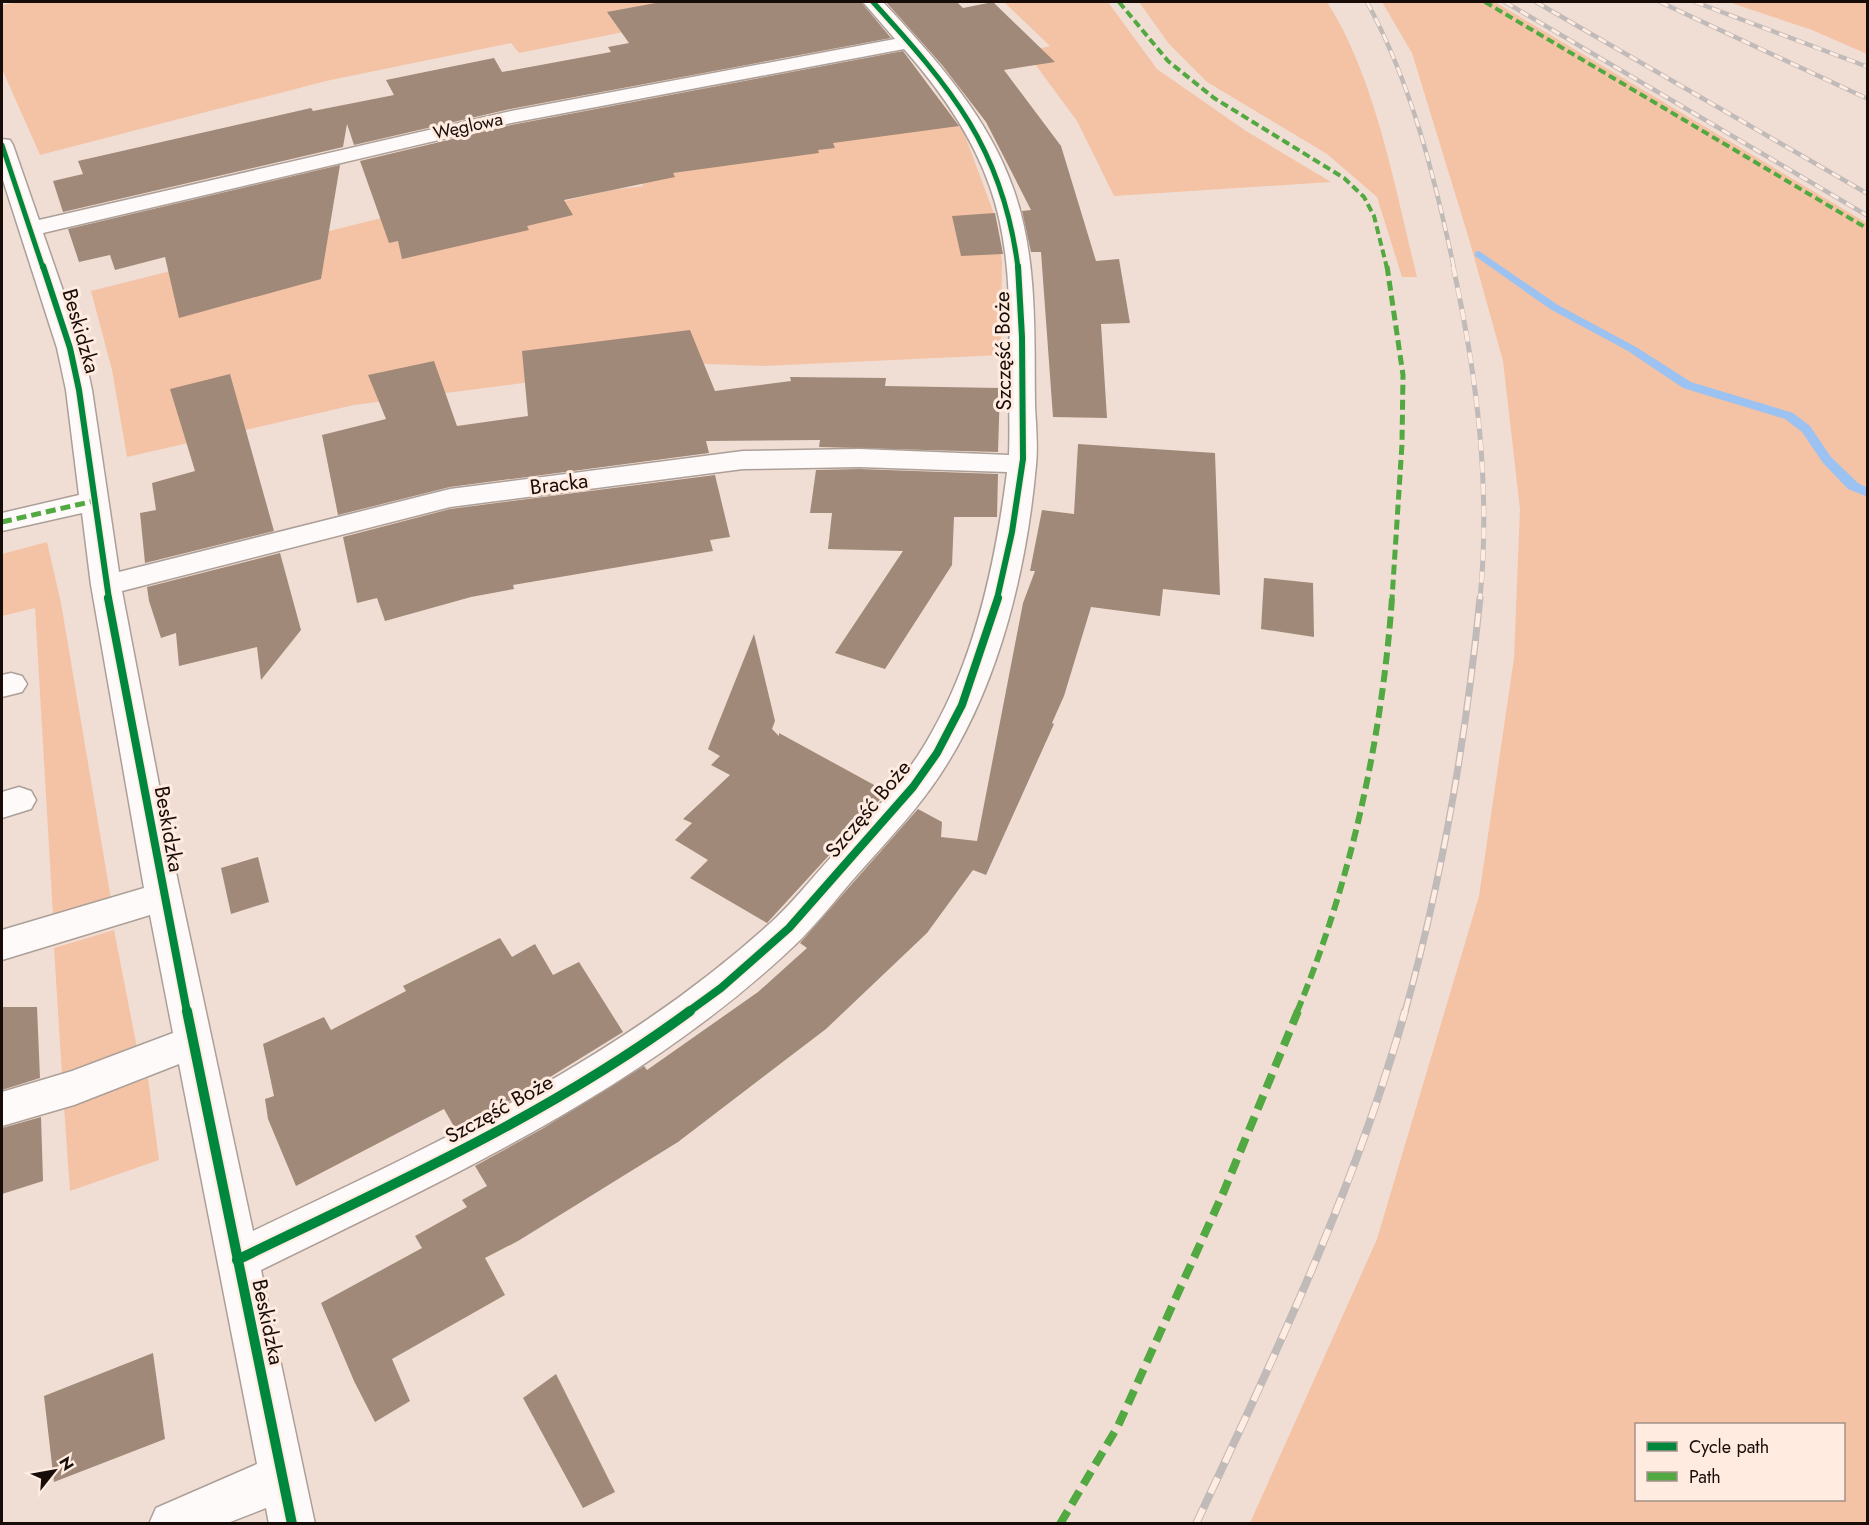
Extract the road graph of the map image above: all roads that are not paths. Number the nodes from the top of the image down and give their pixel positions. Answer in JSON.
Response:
{"nodes":[{"id":1,"x":873,"y":2,"type":"edge"},
{"id":2,"x":909,"y":42,"type":"junction"},
{"id":3,"x":2,"y":144,"type":"edge"},
{"id":4,"x":32,"y":229,"type":"junction"},
{"id":5,"x":1022,"y":464,"type":"junction"},
{"id":6,"x":94,"y":501,"type":"junction"},
{"id":7,"x":2,"y":522,"type":"edge"},
{"id":8,"x":106,"y":585,"type":"junction"},
{"id":9,"x":163,"y":896,"type":"junction"},
{"id":10,"x":2,"y":945,"type":"edge"},
{"id":11,"x":193,"y":1042,"type":"junction"},
{"id":12,"x":2,"y":1109,"type":"edge"},
{"id":13,"x":237,"y":1260,"type":"junction"},
{"id":14,"x":283,"y":1479,"type":"junction"},
{"id":15,"x":172,"y":1524,"type":"edge"},
{"id":16,"x":292,"y":1524,"type":"edge"}],
"edges":[{"from":1,"to":2,"type":"street","name":"Szczęść Boże"},
{"from":2,"to":4,"type":"street","name":"Węglowa"},
{"from":2,"to":5,"type":"street","name":"Szczęść Boże"},
{"from":3,"to":4,"type":"street","name":"Beskidzka"},
{"from":4,"to":6,"type":"street","name":"Beskidzka"},
{"from":5,"to":8,"type":"street","name":"Bracka"},
{"from":5,"to":13,"type":"street","name":"Szczęść Boże"},
{"from":6,"to":7,"type":"street"},
{"from":6,"to":8,"type":"street","name":"Beskidzka"},
{"from":8,"to":9,"type":"street","name":"Beskidzka"},
{"from":9,"to":10,"type":"street"},
{"from":9,"to":11,"type":"street","name":"Beskidzka"},
{"from":11,"to":12,"type":"street"},
{"from":11,"to":13,"type":"street","name":"Beskidzka"},
{"from":13,"to":14,"type":"street","name":"Beskidzka"},
{"from":14,"to":15,"type":"street"},
{"from":14,"to":16,"type":"street","name":"Beskidzka"}]}
